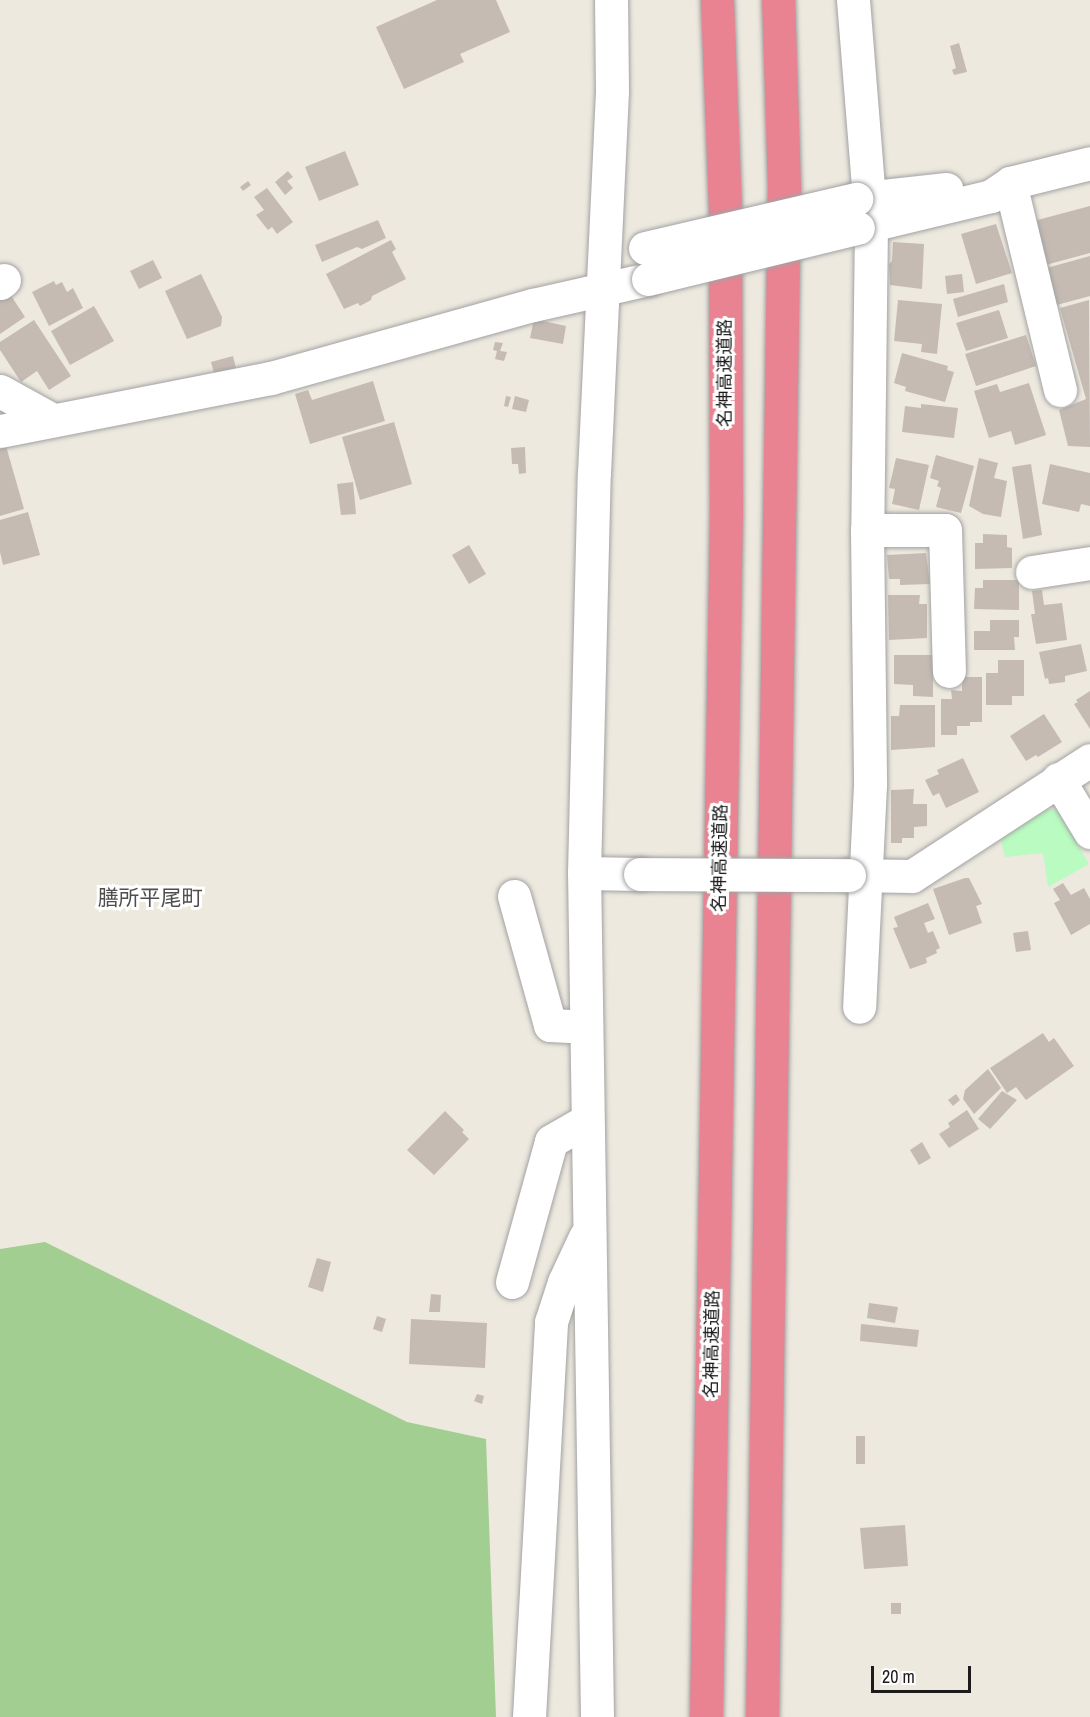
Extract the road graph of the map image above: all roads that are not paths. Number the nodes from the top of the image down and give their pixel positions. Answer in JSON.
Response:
{"nodes":[{"id":1,"x":611,"y":0,"type":"edge"},
{"id":2,"x":717,"y":0,"type":"edge"},
{"id":3,"x":778,"y":0,"type":"edge"},
{"id":4,"x":853,"y":0,"type":"edge"},
{"id":5,"x":1090,"y":163,"type":"edge"},
{"id":6,"x":1010,"y":183,"type":"junction"},
{"id":7,"x":864,"y":212,"type":"junction"},
{"id":8,"x":603,"y":257,"type":"junction"},
{"id":9,"x":647,"y":263,"type":"junction"},
{"id":10,"x":601,"y":291,"type":"junction"},
{"id":11,"x":1060,"y":390,"type":"dead end"},
{"id":12,"x":0,"y":391,"type":"edge"},
{"id":13,"x":51,"y":419,"type":"junction"},
{"id":14,"x":0,"y":431,"type":"edge"},
{"id":15,"x":867,"y":530,"type":"junction"},
{"id":16,"x":1090,"y":563,"type":"edge"},
{"id":17,"x":1032,"y":572,"type":"dead end"},
{"id":18,"x":949,"y":671,"type":"dead end"},
{"id":19,"x":1090,"y":760,"type":"edge"},
{"id":20,"x":1058,"y":779,"type":"junction"},
{"id":21,"x":1090,"y":832,"type":"edge"},
{"id":22,"x":584,"y":873,"type":"junction"},
{"id":23,"x":858,"y":875,"type":"junction"},
{"id":24,"x":514,"y":896,"type":"dead end"},
{"id":25,"x":859,"y":1007,"type":"dead end"},
{"id":26,"x":584,"y":1028,"type":"junction"},
{"id":27,"x":586,"y":1121,"type":"junction"},
{"id":28,"x":588,"y":1232,"type":"junction"},
{"id":29,"x":512,"y":1282,"type":"dead end"},
{"id":30,"x":529,"y":1717,"type":"edge"},
{"id":31,"x":597,"y":1717,"type":"edge"},
{"id":32,"x":706,"y":1717,"type":"edge"},
{"id":33,"x":762,"y":1717,"type":"edge"}],
"edges":[{"from":1,"to":8,"type":"street"},
{"from":2,"to":32,"type":"highway","name":"名神高速道路"},
{"from":3,"to":33,"type":"highway"},
{"from":4,"to":7,"type":"street"},
{"from":5,"to":6,"type":"street"},
{"from":6,"to":7,"type":"street"},
{"from":6,"to":11,"type":"street"},
{"from":7,"to":9,"type":"street","bridge":true},
{"from":7,"to":15,"type":"street"},
{"from":8,"to":9,"type":"street"},
{"from":8,"to":10,"type":"street"},
{"from":9,"to":10,"type":"street"},
{"from":10,"to":13,"type":"street"},
{"from":10,"to":22,"type":"street"},
{"from":12,"to":13,"type":"street"},
{"from":13,"to":14,"type":"street"},
{"from":15,"to":18,"type":"street"},
{"from":15,"to":23,"type":"street"},
{"from":16,"to":17,"type":"street"},
{"from":19,"to":20,"type":"street"},
{"from":20,"to":21,"type":"street"},
{"from":20,"to":23,"type":"street"},
{"from":22,"to":23,"type":"street","bridge":true},
{"from":22,"to":26,"type":"street"},
{"from":23,"to":25,"type":"street"},
{"from":24,"to":26,"type":"street"},
{"from":26,"to":27,"type":"street"},
{"from":27,"to":28,"type":"street"},
{"from":27,"to":29,"type":"street"},
{"from":28,"to":30,"type":"street"},
{"from":28,"to":31,"type":"street"}]}
